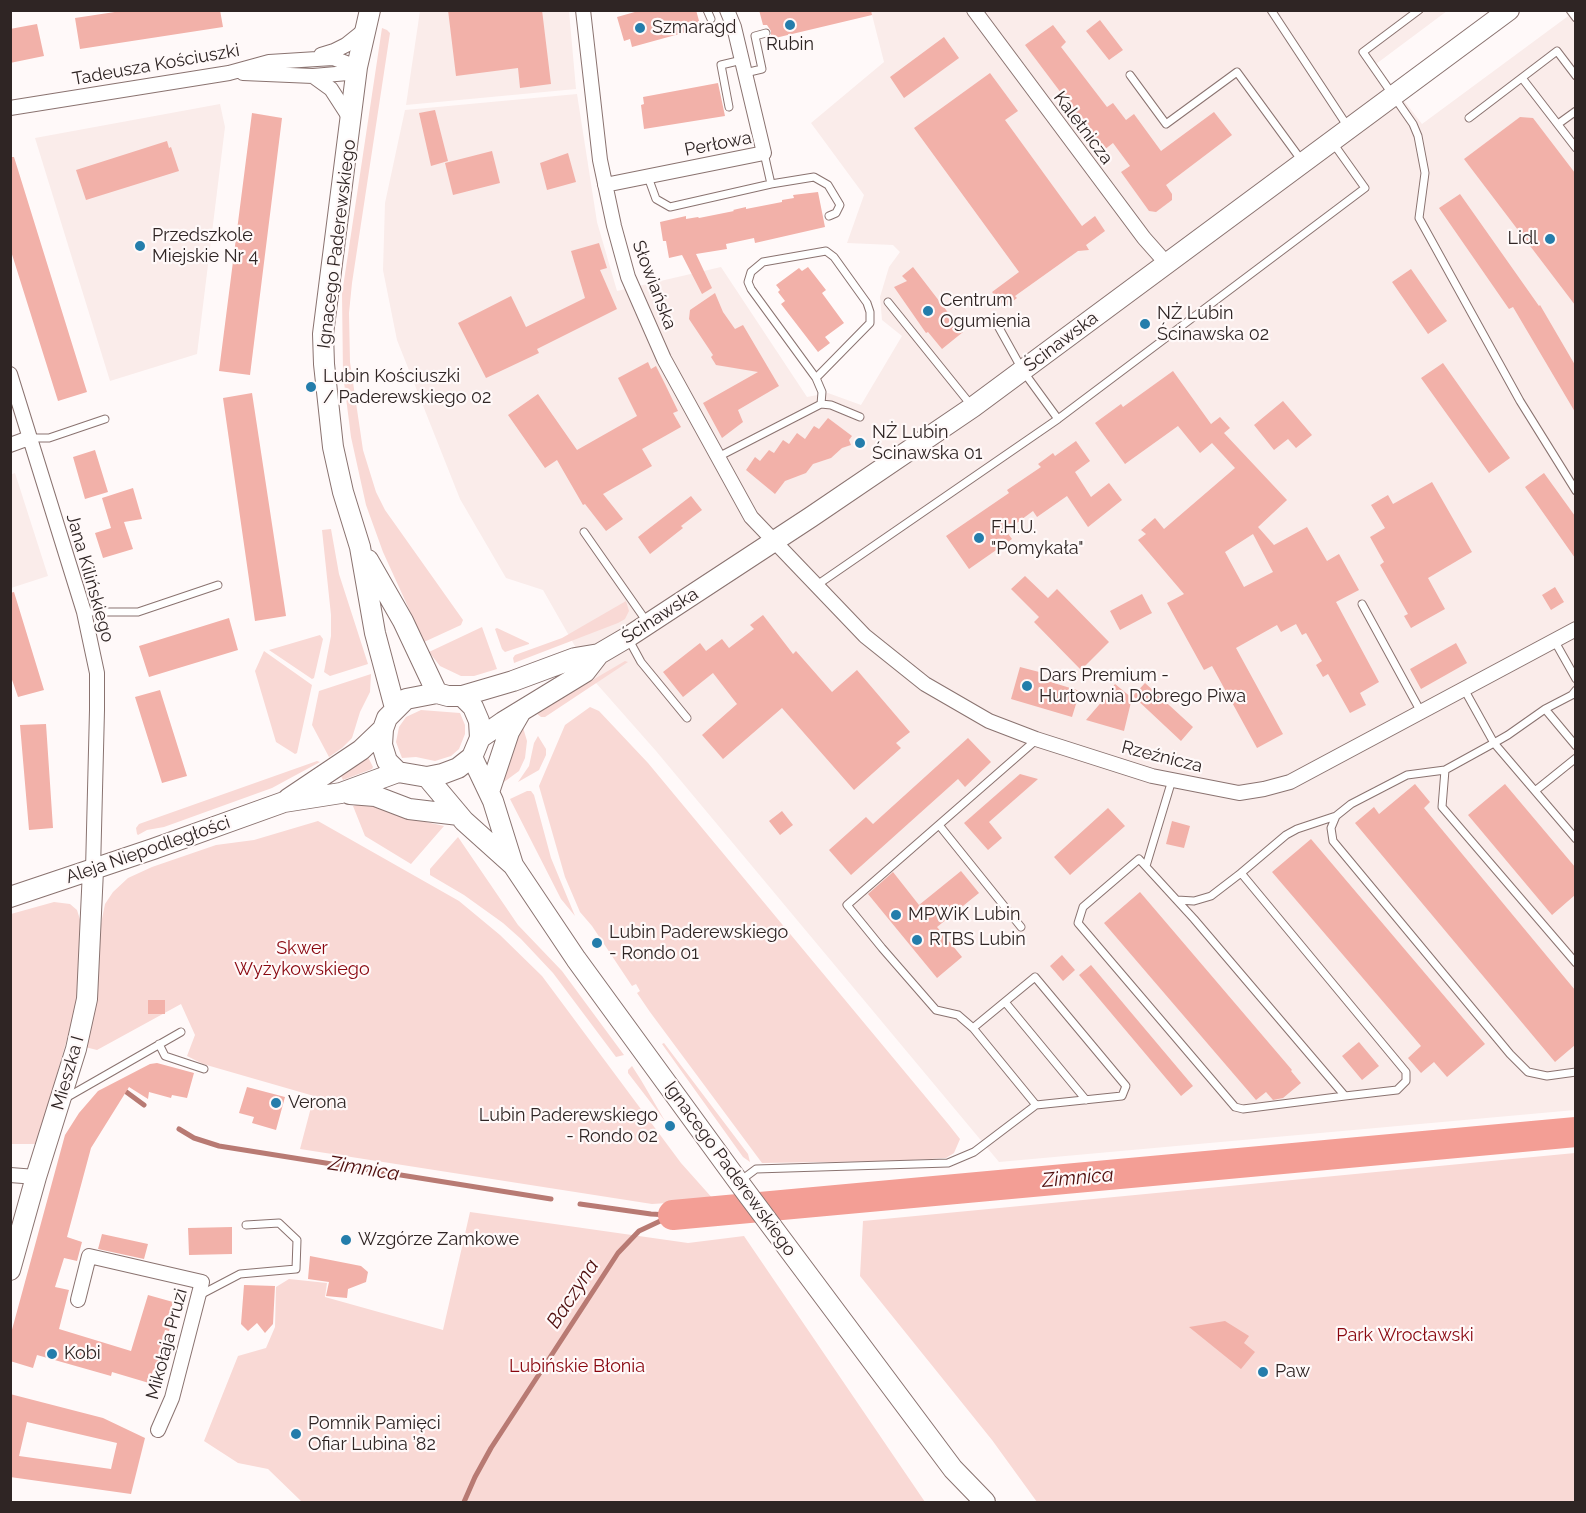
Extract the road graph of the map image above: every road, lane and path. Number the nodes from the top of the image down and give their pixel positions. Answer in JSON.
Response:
{"nodes":[{"id":1,"x":583,"y":10,"type":"edge"},
{"id":2,"x":707,"y":10,"type":"edge"},
{"id":3,"x":727,"y":10,"type":"edge"},
{"id":4,"x":974,"y":10,"type":"edge"},
{"id":5,"x":1271,"y":10,"type":"edge"},
{"id":6,"x":1419,"y":10,"type":"edge"},
{"id":7,"x":1509,"y":10,"type":"edge"},
{"id":8,"x":1570,"y":10,"type":"edge"},
{"id":9,"x":1575,"y":18,"type":"edge"},
{"id":10,"x":711,"y":19,"type":"dead end"},
{"id":11,"x":368,"y":20,"type":"edge"},
{"id":12,"x":766,"y":33,"type":"dead end"},
{"id":13,"x":307,"y":58,"type":"junction"},
{"id":14,"x":744,"y":66,"type":"junction"},
{"id":15,"x":357,"y":67,"type":"junction"},
{"id":16,"x":229,"y":73,"type":"junction"},
{"id":17,"x":1130,"y":75,"type":"dead end"},
{"id":18,"x":313,"y":76,"type":"junction"},
{"id":19,"x":1575,"y":76,"type":"edge"},
{"id":20,"x":1522,"y":78,"type":"junction"},
{"id":21,"x":1392,"y":97,"type":"junction"},
{"id":22,"x":10,"y":108,"type":"edge"},
{"id":23,"x":729,"y":108,"type":"dead end"},
{"id":24,"x":1575,"y":111,"type":"edge"},
{"id":25,"x":1468,"y":118,"type":"dead end"},
{"id":26,"x":351,"y":120,"type":"junction"},
{"id":27,"x":1558,"y":124,"type":"junction"},
{"id":28,"x":1349,"y":129,"type":"junction"},
{"id":29,"x":1332,"y":142,"type":"junction"},
{"id":30,"x":1575,"y":148,"type":"edge"},
{"id":31,"x":764,"y":153,"type":"junction"},
{"id":32,"x":1303,"y":163,"type":"junction"},
{"id":33,"x":648,"y":177,"type":"junction"},
{"id":34,"x":771,"y":184,"type":"junction"},
{"id":35,"x":605,"y":185,"type":"junction"},
{"id":36,"x":829,"y":216,"type":"dead end"},
{"id":37,"x":1167,"y":264,"type":"junction"},
{"id":38,"x":888,"y":302,"type":"dead end"},
{"id":39,"x":998,"y":326,"type":"dead end"},
{"id":40,"x":1023,"y":371,"type":"junction"},
{"id":41,"x":10,"y":374,"type":"edge"},
{"id":42,"x":816,"y":378,"type":"junction"},
{"id":43,"x":821,"y":404,"type":"junction"},
{"id":44,"x":973,"y":407,"type":"junction"},
{"id":45,"x":860,"y":417,"type":"dead end"},
{"id":46,"x":105,"y":419,"type":"dead end"},
{"id":47,"x":1058,"y":419,"type":"junction"},
{"id":48,"x":29,"y":438,"type":"junction"},
{"id":49,"x":10,"y":445,"type":"edge"},
{"id":50,"x":718,"y":457,"type":"junction"},
{"id":51,"x":1575,"y":491,"type":"edge"},
{"id":52,"x":584,"y":532,"type":"dead end"},
{"id":53,"x":775,"y":541,"type":"junction"},
{"id":54,"x":360,"y":547,"type":"junction"},
{"id":55,"x":218,"y":585,"type":"dead end"},
{"id":56,"x":817,"y":585,"type":"junction"},
{"id":57,"x":1362,"y":604,"type":"dead end"},
{"id":58,"x":84,"y":612,"type":"junction"},
{"id":59,"x":648,"y":624,"type":"junction"},
{"id":60,"x":1575,"y":629,"type":"edge"},
{"id":61,"x":628,"y":638,"type":"junction"},
{"id":62,"x":1554,"y":640,"type":"junction"},
{"id":63,"x":599,"y":654,"type":"junction"},
{"id":64,"x":1575,"y":679,"type":"edge"},
{"id":65,"x":1464,"y":689,"type":"junction"},
{"id":66,"x":1575,"y":690,"type":"edge"},
{"id":67,"x":437,"y":693,"type":"junction"},
{"id":68,"x":462,"y":696,"type":"junction"},
{"id":69,"x":395,"y":708,"type":"junction"},
{"id":70,"x":1545,"y":710,"type":"junction"},
{"id":71,"x":1421,"y":712,"type":"junction"},
{"id":72,"x":520,"y":713,"type":"junction"},
{"id":73,"x":687,"y":718,"type":"dead end"},
{"id":74,"x":382,"y":729,"type":"junction"},
{"id":75,"x":480,"y":738,"type":"junction"},
{"id":76,"x":1036,"y":739,"type":"junction"},
{"id":77,"x":1494,"y":742,"type":"junction"},
{"id":78,"x":1575,"y":746,"type":"edge"},
{"id":79,"x":472,"y":757,"type":"junction"},
{"id":80,"x":1575,"y":758,"type":"edge"},
{"id":81,"x":1445,"y":770,"type":"junction"},
{"id":82,"x":398,"y":772,"type":"junction"},
{"id":83,"x":427,"y":777,"type":"junction"},
{"id":84,"x":1172,"y":780,"type":"junction"},
{"id":85,"x":1535,"y":791,"type":"junction"},
{"id":86,"x":489,"y":792,"type":"junction"},
{"id":87,"x":341,"y":793,"type":"junction"},
{"id":88,"x":284,"y":802,"type":"junction"},
{"id":89,"x":459,"y":815,"type":"junction"},
{"id":90,"x":1336,"y":816,"type":"junction"},
{"id":91,"x":939,"y":825,"type":"junction"},
{"id":92,"x":1575,"y":839,"type":"edge"},
{"id":93,"x":513,"y":865,"type":"junction"},
{"id":94,"x":1146,"y":866,"type":"junction"},
{"id":95,"x":93,"y":870,"type":"junction"},
{"id":96,"x":1241,"y":873,"type":"junction"},
{"id":97,"x":10,"y":897,"type":"edge"},
{"id":98,"x":1177,"y":900,"type":"junction"},
{"id":99,"x":1021,"y":927,"type":"dead end"},
{"id":100,"x":1575,"y":963,"type":"edge"},
{"id":101,"x":1005,"y":1002,"type":"junction"},
{"id":102,"x":973,"y":1028,"type":"junction"},
{"id":103,"x":181,"y":1032,"type":"dead end"},
{"id":104,"x":159,"y":1044,"type":"junction"},
{"id":105,"x":204,"y":1070,"type":"dead end"},
{"id":106,"x":1575,"y":1072,"type":"edge"},
{"id":107,"x":1345,"y":1096,"type":"junction"},
{"id":108,"x":1086,"y":1100,"type":"junction"},
{"id":109,"x":60,"y":1102,"type":"junction"},
{"id":110,"x":1036,"y":1105,"type":"junction"},
{"id":111,"x":10,"y":1175,"type":"edge"},
{"id":112,"x":36,"y":1177,"type":"junction"},
{"id":113,"x":740,"y":1185,"type":"junction"},
{"id":114,"x":246,"y":1225,"type":"dead end"},
{"id":115,"x":10,"y":1270,"type":"edge"},
{"id":116,"x":198,"y":1296,"type":"junction"},
{"id":117,"x":78,"y":1300,"type":"dead end"},
{"id":118,"x":158,"y":1430,"type":"dead end"},
{"id":119,"x":952,"y":1469,"type":"junction"},
{"id":120,"x":966,"y":1503,"type":"edge"},
{"id":121,"x":985,"y":1503,"type":"edge"}],
"edges":[{"from":1,"to":35,"type":"street","name":"Słowiańska"},
{"from":2,"to":10,"type":"lane"},
{"from":3,"to":14,"type":"street","name":"Perłowa"},
{"from":4,"to":37,"type":"street","name":"Kaletnicza"},
{"from":5,"to":28,"type":"lane"},
{"from":6,"to":21,"type":"lane"},
{"from":7,"to":21,"type":"main road","name":"Ścinawska"},
{"from":8,"to":9,"type":"lane"},
{"from":11,"to":13,"type":"street","name":"Tadeusza Kościuszki"},
{"from":11,"to":15,"type":"main road","name":"Ignacego Paderewskiego"},
{"from":12,"to":14,"type":"lane"},
{"from":13,"to":15,"type":"street","name":"Tadeusza Kościuszki"},
{"from":13,"to":16,"type":"street","name":"Tadeusza Kościuszki"},
{"from":14,"to":23,"type":"lane"},
{"from":14,"to":31,"type":"street","name":"Perłowa"},
{"from":15,"to":18,"type":"street"},
{"from":15,"to":26,"type":"main road","name":"Ignacego Paderewskiego"},
{"from":16,"to":18,"type":"street"},
{"from":16,"to":22,"type":"street","name":"Tadeusza Kościuszki"},
{"from":17,"to":32,"type":"lane"},
{"from":18,"to":26,"type":"street"},
{"from":19,"to":20,"type":"lane"},
{"from":20,"to":25,"type":"lane"},
{"from":20,"to":27,"type":"lane"},
{"from":21,"to":28,"type":"main road","name":"Ścinawska"},
{"from":21,"to":51,"type":"lane"},
{"from":24,"to":27,"type":"lane"},
{"from":26,"to":54,"type":"main road","name":"Ignacego Paderewskiego"},
{"from":27,"to":30,"type":"lane"},
{"from":28,"to":29,"type":"main road","name":"Ścinawska"},
{"from":29,"to":32,"type":"main road","name":"Ścinawska"},
{"from":29,"to":47,"type":"lane"},
{"from":31,"to":33,"type":"street","name":"Perłowa"},
{"from":31,"to":34,"type":"lane"},
{"from":32,"to":37,"type":"main road","name":"Ścinawska"},
{"from":33,"to":34,"type":"lane"},
{"from":33,"to":35,"type":"street","name":"Perłowa"},
{"from":34,"to":36,"type":"lane"},
{"from":35,"to":50,"type":"street","name":"Słowiańska"},
{"from":37,"to":40,"type":"main road","name":"Ścinawska"},
{"from":38,"to":44,"type":"lane"},
{"from":39,"to":40,"type":"lane"},
{"from":40,"to":44,"type":"main road","name":"Ścinawska"},
{"from":40,"to":47,"type":"lane"},
{"from":41,"to":48,"type":"street","name":"Jana Kilińskiego"},
{"from":42,"to":42,"type":"lane"},
{"from":42,"to":43,"type":"lane"},
{"from":43,"to":45,"type":"lane"},
{"from":43,"to":50,"type":"lane"},
{"from":44,"to":53,"type":"main road","name":"Ścinawska"},
{"from":46,"to":48,"type":"lane"},
{"from":47,"to":56,"type":"lane"},
{"from":48,"to":49,"type":"street"},
{"from":48,"to":58,"type":"street","name":"Jana Kilińskiego"},
{"from":50,"to":53,"type":"street","name":"Słowiańska"},
{"from":52,"to":59,"type":"lane"},
{"from":53,"to":56,"type":"street","name":"Rzeźnicza"},
{"from":53,"to":59,"type":"main road","name":"Ścinawska"},
{"from":54,"to":67,"type":"main road","name":"Ignacego Paderewskiego"},
{"from":54,"to":69,"type":"main road","name":"Ignacego Paderewskiego"},
{"from":55,"to":58,"type":"lane"},
{"from":56,"to":76,"type":"street","name":"Rzeźnicza"},
{"from":57,"to":71,"type":"lane"},
{"from":58,"to":95,"type":"street","name":"Jana Kilińskiego"},
{"from":59,"to":61,"type":"main road","name":"Ścinawska"},
{"from":60,"to":62,"type":"street","name":"Rzeźnicza"},
{"from":61,"to":63,"type":"main road","name":"Ścinawska"},
{"from":61,"to":73,"type":"lane"},
{"from":62,"to":64,"type":"lane"},
{"from":62,"to":65,"type":"street","name":"Rzeźnicza"},
{"from":63,"to":68,"type":"main road","name":"Ścinawska"},
{"from":63,"to":72,"type":"main road","name":"Ścinawska"},
{"from":65,"to":71,"type":"street","name":"Rzeźnicza"},
{"from":65,"to":77,"type":"lane"},
{"from":66,"to":70,"type":"lane"},
{"from":67,"to":68,"type":"main road"},
{"from":67,"to":69,"type":"main road"},
{"from":68,"to":75,"type":"main road"},
{"from":69,"to":74,"type":"main road"},
{"from":70,"to":77,"type":"lane"},
{"from":70,"to":78,"type":"lane"},
{"from":71,"to":84,"type":"street","name":"Rzeźnicza"},
{"from":72,"to":75,"type":"main road","name":"Ścinawska"},
{"from":72,"to":86,"type":"main road"},
{"from":74,"to":82,"type":"main road"},
{"from":74,"to":88,"type":"main road","name":"Aleja Niepodległości"},
{"from":75,"to":79,"type":"main road"},
{"from":76,"to":84,"type":"street","name":"Rzeźnicza"},
{"from":76,"to":91,"type":"lane"},
{"from":77,"to":81,"type":"lane"},
{"from":77,"to":85,"type":"lane"},
{"from":79,"to":83,"type":"main road"},
{"from":79,"to":86,"type":"main road","name":"Ignacego Paderewskiego"},
{"from":80,"to":85,"type":"lane"},
{"from":81,"to":90,"type":"lane"},
{"from":81,"to":100,"type":"lane"},
{"from":82,"to":83,"type":"main road"},
{"from":82,"to":87,"type":"main road","name":"Aleja Niepodległości"},
{"from":83,"to":89,"type":"main road","name":"Ignacego Paderewskiego"},
{"from":84,"to":94,"type":"lane"},
{"from":85,"to":92,"type":"lane"},
{"from":86,"to":93,"type":"main road","name":"Ignacego Paderewskiego"},
{"from":87,"to":88,"type":"main road","name":"Aleja Niepodległości"},
{"from":87,"to":89,"type":"main road"},
{"from":88,"to":95,"type":"main road","name":"Aleja Niepodległości"},
{"from":89,"to":93,"type":"main road","name":"Ignacego Paderewskiego"},
{"from":90,"to":96,"type":"lane"},
{"from":90,"to":106,"type":"lane"},
{"from":91,"to":99,"type":"lane"},
{"from":91,"to":102,"type":"lane"},
{"from":93,"to":113,"type":"main road","name":"Ignacego Paderewskiego"},
{"from":94,"to":98,"type":"lane"},
{"from":94,"to":107,"type":"lane"},
{"from":95,"to":97,"type":"main road","name":"Aleja Niepodległości"},
{"from":95,"to":109,"type":"main road","name":"Mieszka I"},
{"from":96,"to":98,"type":"lane"},
{"from":96,"to":107,"type":"lane"},
{"from":98,"to":107,"type":"lane"},
{"from":101,"to":102,"type":"lane"},
{"from":101,"to":108,"type":"lane"},
{"from":101,"to":108,"type":"lane"},
{"from":102,"to":110,"type":"lane"},
{"from":103,"to":104,"type":"lane"},
{"from":104,"to":105,"type":"lane"},
{"from":104,"to":109,"type":"lane"},
{"from":108,"to":110,"type":"lane"},
{"from":109,"to":112,"type":"main road","name":"Mieszka I"},
{"from":110,"to":113,"type":"lane"},
{"from":111,"to":112,"type":"street"},
{"from":112,"to":115,"type":"main road","name":"Mieszka I"},
{"from":113,"to":119,"type":"main road","name":"Ignacego Paderewskiego"},
{"from":114,"to":116,"type":"lane"},
{"from":116,"to":117,"type":"street","name":"Mikołaja Pruzi"},
{"from":116,"to":118,"type":"street","name":"Mikołaja Pruzi"},
{"from":119,"to":120,"type":"main road","name":"Ignacego Paderewskiego"},
{"from":119,"to":121,"type":"main road","name":"Ignacego Paderewskiego"}]}
